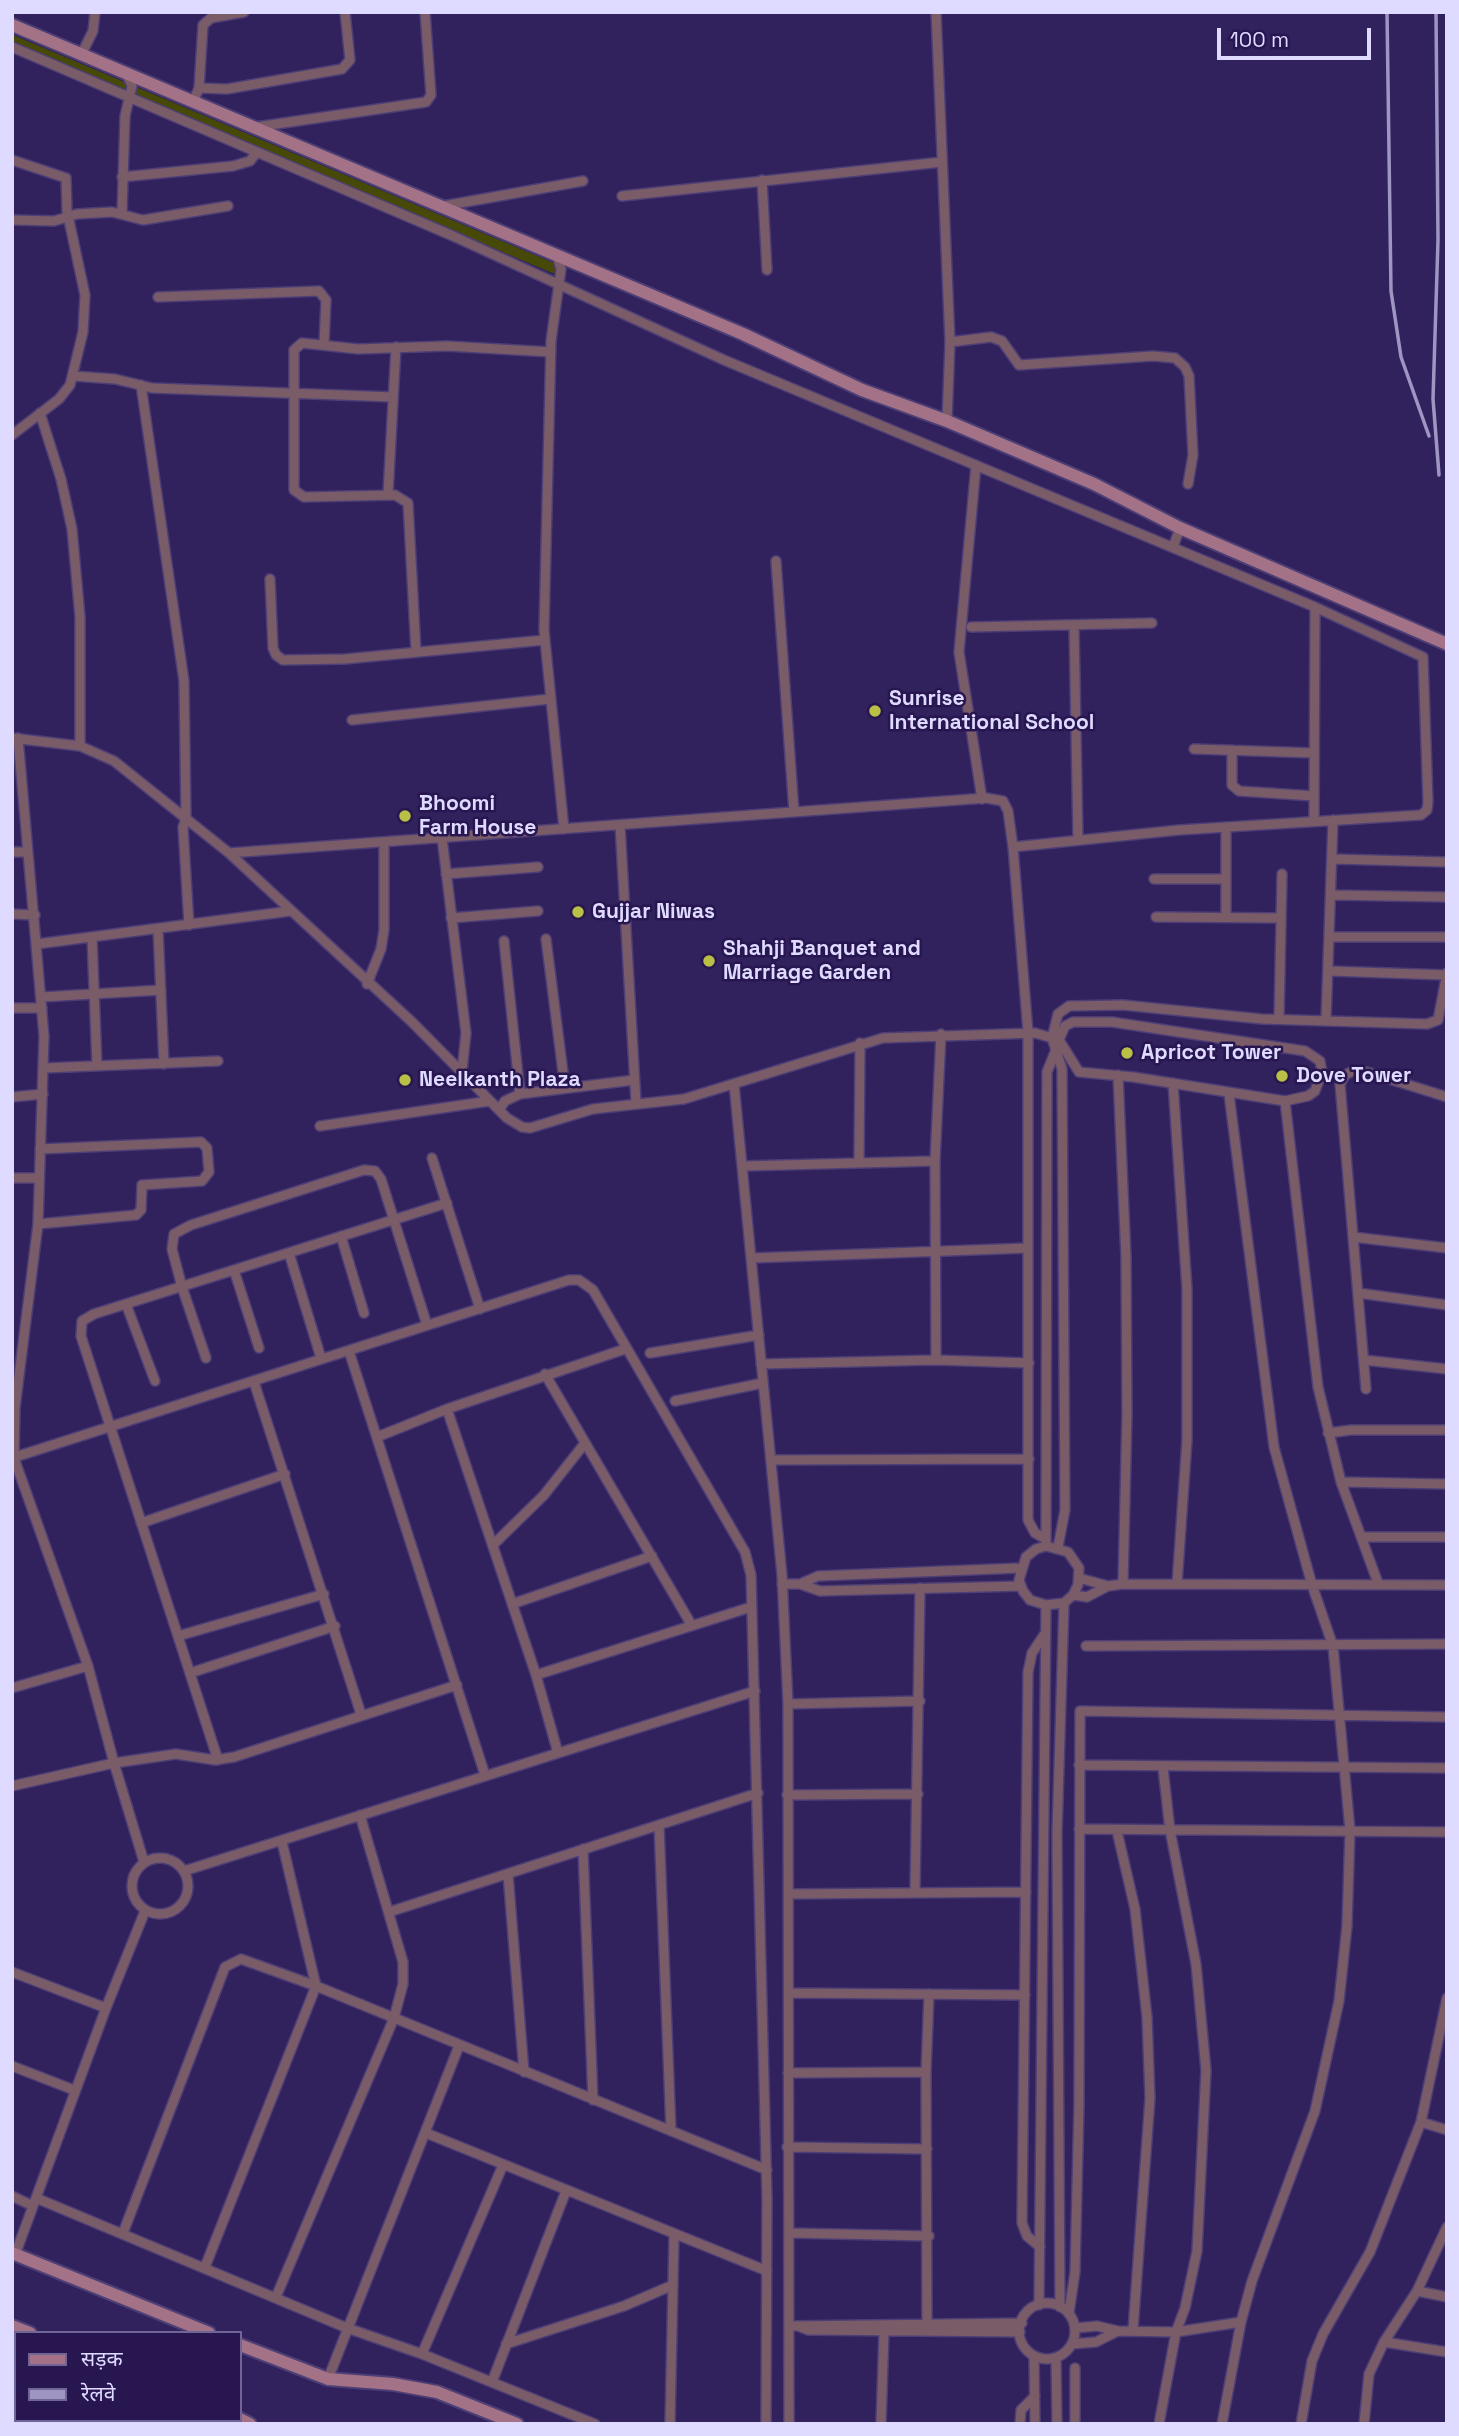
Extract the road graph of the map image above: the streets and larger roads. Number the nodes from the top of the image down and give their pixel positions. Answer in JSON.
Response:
{"nodes":[{"id":1,"x":95,"y":12,"type":"edge"},
{"id":2,"x":244,"y":12,"type":"edge"},
{"id":3,"x":345,"y":12,"type":"edge"},
{"id":4,"x":425,"y":12,"type":"edge"},
{"id":5,"x":936,"y":12,"type":"edge"},
{"id":6,"x":12,"y":25,"type":"edge"},
{"id":7,"x":12,"y":47,"type":"edge"},
{"id":8,"x":81,"y":55,"type":"junction"},
{"id":9,"x":129,"y":87,"type":"junction"},
{"id":10,"x":199,"y":88,"type":"junction"},
{"id":11,"x":193,"y":102,"type":"junction"},
{"id":12,"x":249,"y":127,"type":"junction"},
{"id":13,"x":257,"y":152,"type":"junction"},
{"id":14,"x":12,"y":160,"type":"edge"},
{"id":15,"x":942,"y":162,"type":"junction"},
{"id":16,"x":122,"y":177,"type":"junction"},
{"id":17,"x":762,"y":180,"type":"junction"},
{"id":18,"x":583,"y":181,"type":"dead end"},
{"id":19,"x":622,"y":196,"type":"dead end"},
{"id":20,"x":438,"y":204,"type":"junction"},
{"id":21,"x":228,"y":206,"type":"dead end"},
{"id":22,"x":122,"y":213,"type":"junction"},
{"id":23,"x":68,"y":216,"type":"junction"},
{"id":24,"x":12,"y":220,"type":"edge"},
{"id":25,"x":767,"y":270,"type":"dead end"},
{"id":26,"x":558,"y":272,"type":"junction"},
{"id":27,"x":158,"y":297,"type":"dead end"},
{"id":28,"x":950,"y":341,"type":"junction"},
{"id":29,"x":324,"y":345,"type":"junction"},
{"id":30,"x":396,"y":347,"type":"junction"},
{"id":31,"x":551,"y":352,"type":"junction"},
{"id":32,"x":74,"y":376,"type":"junction"},
{"id":33,"x":141,"y":385,"type":"junction"},
{"id":34,"x":292,"y":394,"type":"junction"},
{"id":35,"x":393,"y":397,"type":"junction"},
{"id":36,"x":40,"y":413,"type":"junction"},
{"id":37,"x":947,"y":421,"type":"junction"},
{"id":38,"x":12,"y":435,"type":"edge"},
{"id":39,"x":976,"y":465,"type":"junction"},
{"id":40,"x":1188,"y":484,"type":"dead end"},
{"id":41,"x":388,"y":495,"type":"junction"},
{"id":42,"x":1180,"y":528,"type":"junction"},
{"id":43,"x":1173,"y":547,"type":"junction"},
{"id":44,"x":776,"y":561,"type":"dead end"},
{"id":45,"x":270,"y":579,"type":"dead end"},
{"id":46,"x":1315,"y":607,"type":"junction"},
{"id":47,"x":1152,"y":623,"type":"dead end"},
{"id":48,"x":1074,"y":625,"type":"junction"},
{"id":49,"x":971,"y":627,"type":"dead end"},
{"id":50,"x":545,"y":640,"type":"junction"},
{"id":51,"x":1447,"y":644,"type":"edge"},
{"id":52,"x":416,"y":653,"type":"junction"},
{"id":53,"x":550,"y":699,"type":"junction"},
{"id":54,"x":352,"y":720,"type":"dead end"},
{"id":55,"x":15,"y":738,"type":"edge"},
{"id":56,"x":80,"y":746,"type":"junction"},
{"id":57,"x":1194,"y":749,"type":"dead end"},
{"id":58,"x":1232,"y":750,"type":"junction"},
{"id":59,"x":1314,"y":753,"type":"junction"},
{"id":60,"x":1314,"y":796,"type":"junction"},
{"id":61,"x":982,"y":799,"type":"junction"},
{"id":62,"x":794,"y":812,"type":"junction"},
{"id":63,"x":186,"y":819,"type":"junction"},
{"id":64,"x":1314,"y":820,"type":"junction"},
{"id":65,"x":1333,"y":820,"type":"junction"},
{"id":66,"x":620,"y":825,"type":"junction"},
{"id":67,"x":1226,"y":827,"type":"junction"},
{"id":68,"x":564,"y":829,"type":"junction"},
{"id":69,"x":442,"y":838,"type":"junction"},
{"id":70,"x":1078,"y":840,"type":"junction"},
{"id":71,"x":384,"y":842,"type":"junction"},
{"id":72,"x":1013,"y":847,"type":"junction"},
{"id":73,"x":12,"y":852,"type":"edge"},
{"id":74,"x":28,"y":852,"type":"junction"},
{"id":75,"x":229,"y":853,"type":"junction"},
{"id":76,"x":1332,"y":859,"type":"junction"},
{"id":77,"x":1447,"y":862,"type":"edge"},
{"id":78,"x":538,"y":867,"type":"dead end"},
{"id":79,"x":446,"y":874,"type":"junction"},
{"id":80,"x":1282,"y":874,"type":"dead end"},
{"id":81,"x":1154,"y":879,"type":"dead end"},
{"id":82,"x":1226,"y":879,"type":"junction"},
{"id":83,"x":1332,"y":895,"type":"junction"},
{"id":84,"x":1447,"y":897,"type":"edge"},
{"id":85,"x":291,"y":911,"type":"junction"},
{"id":86,"x":538,"y":911,"type":"dead end"},
{"id":87,"x":12,"y":914,"type":"edge"},
{"id":88,"x":35,"y":915,"type":"junction"},
{"id":89,"x":1156,"y":917,"type":"dead end"},
{"id":90,"x":451,"y":918,"type":"junction"},
{"id":91,"x":1226,"y":918,"type":"junction"},
{"id":92,"x":1281,"y":918,"type":"junction"},
{"id":93,"x":189,"y":925,"type":"junction"},
{"id":94,"x":158,"y":929,"type":"junction"},
{"id":95,"x":92,"y":937,"type":"junction"},
{"id":96,"x":1331,"y":937,"type":"junction"},
{"id":97,"x":1447,"y":937,"type":"edge"},
{"id":98,"x":546,"y":939,"type":"dead end"},
{"id":99,"x":504,"y":941,"type":"dead end"},
{"id":100,"x":37,"y":944,"type":"junction"},
{"id":101,"x":1330,"y":971,"type":"junction"},
{"id":102,"x":1447,"y":974,"type":"edge"},
{"id":103,"x":367,"y":984,"type":"junction"},
{"id":104,"x":161,"y":990,"type":"junction"},
{"id":105,"x":94,"y":994,"type":"junction"},
{"id":106,"x":42,"y":1002,"type":"junction"},
{"id":107,"x":12,"y":1009,"type":"edge"},
{"id":108,"x":1279,"y":1019,"type":"junction"},
{"id":109,"x":1326,"y":1020,"type":"junction"},
{"id":110,"x":1028,"y":1032,"type":"junction"},
{"id":111,"x":941,"y":1034,"type":"junction"},
{"id":112,"x":1056,"y":1039,"type":"junction"},
{"id":113,"x":860,"y":1043,"type":"junction"},
{"id":114,"x":1055,"y":1052,"type":"junction"},
{"id":115,"x":218,"y":1061,"type":"dead end"},
{"id":116,"x":164,"y":1064,"type":"junction"},
{"id":117,"x":97,"y":1066,"type":"junction"},
{"id":118,"x":44,"y":1068,"type":"junction"},
{"id":119,"x":461,"y":1071,"type":"junction"},
{"id":120,"x":1118,"y":1075,"type":"junction"},
{"id":121,"x":634,"y":1080,"type":"junction"},
{"id":122,"x":1173,"y":1083,"type":"junction"},
{"id":123,"x":734,"y":1084,"type":"junction"},
{"id":124,"x":565,"y":1088,"type":"junction"},
{"id":125,"x":43,"y":1094,"type":"junction"},
{"id":126,"x":520,"y":1094,"type":"junction"},
{"id":127,"x":1229,"y":1094,"type":"junction"},
{"id":128,"x":12,"y":1097,"type":"edge"},
{"id":129,"x":1447,"y":1097,"type":"edge"},
{"id":130,"x":490,"y":1101,"type":"junction"},
{"id":131,"x":1285,"y":1101,"type":"junction"},
{"id":132,"x":636,"y":1102,"type":"junction"},
{"id":133,"x":499,"y":1110,"type":"junction"},
{"id":134,"x":320,"y":1126,"type":"dead end"},
{"id":135,"x":40,"y":1149,"type":"junction"},
{"id":136,"x":432,"y":1158,"type":"dead end"},
{"id":137,"x":935,"y":1161,"type":"junction"},
{"id":138,"x":859,"y":1163,"type":"junction"},
{"id":139,"x":744,"y":1166,"type":"junction"},
{"id":140,"x":12,"y":1178,"type":"edge"},
{"id":141,"x":40,"y":1178,"type":"junction"},
{"id":142,"x":447,"y":1203,"type":"junction"},
{"id":143,"x":394,"y":1218,"type":"junction"},
{"id":144,"x":38,"y":1224,"type":"junction"},
{"id":145,"x":341,"y":1236,"type":"junction"},
{"id":146,"x":1353,"y":1237,"type":"junction"},
{"id":147,"x":1028,"y":1248,"type":"junction"},
{"id":148,"x":1447,"y":1248,"type":"edge"},
{"id":149,"x":937,"y":1251,"type":"junction"},
{"id":150,"x":289,"y":1253,"type":"junction"},
{"id":151,"x":752,"y":1258,"type":"junction"},
{"id":152,"x":234,"y":1269,"type":"junction"},
{"id":153,"x":182,"y":1287,"type":"junction"},
{"id":154,"x":1358,"y":1293,"type":"junction"},
{"id":155,"x":126,"y":1304,"type":"junction"},
{"id":156,"x":1447,"y":1304,"type":"edge"},
{"id":157,"x":480,"y":1309,"type":"junction"},
{"id":158,"x":364,"y":1313,"type":"dead end"},
{"id":159,"x":427,"y":1325,"type":"junction"},
{"id":160,"x":759,"y":1335,"type":"junction"},
{"id":161,"x":259,"y":1348,"type":"dead end"},
{"id":162,"x":625,"y":1349,"type":"junction"},
{"id":163,"x":349,"y":1351,"type":"junction"},
{"id":164,"x":650,"y":1353,"type":"dead end"},
{"id":165,"x":206,"y":1358,"type":"dead end"},
{"id":166,"x":321,"y":1358,"type":"junction"},
{"id":167,"x":936,"y":1360,"type":"junction"},
{"id":168,"x":1364,"y":1360,"type":"junction"},
{"id":169,"x":1029,"y":1363,"type":"junction"},
{"id":170,"x":761,"y":1364,"type":"junction"},
{"id":171,"x":1447,"y":1369,"type":"edge"},
{"id":172,"x":544,"y":1374,"type":"junction"},
{"id":173,"x":155,"y":1381,"type":"dead end"},
{"id":174,"x":254,"y":1381,"type":"junction"},
{"id":175,"x":763,"y":1383,"type":"junction"},
{"id":176,"x":1366,"y":1389,"type":"dead end"},
{"id":177,"x":674,"y":1401,"type":"dead end"},
{"id":178,"x":447,"y":1409,"type":"junction"},
{"id":179,"x":111,"y":1428,"type":"junction"},
{"id":180,"x":1447,"y":1430,"type":"edge"},
{"id":181,"x":1328,"y":1433,"type":"junction"},
{"id":182,"x":377,"y":1437,"type":"junction"},
{"id":183,"x":585,"y":1443,"type":"junction"},
{"id":184,"x":13,"y":1458,"type":"edge"},
{"id":185,"x":1028,"y":1459,"type":"junction"},
{"id":186,"x":771,"y":1460,"type":"junction"},
{"id":187,"x":285,"y":1474,"type":"junction"},
{"id":188,"x":1341,"y":1482,"type":"junction"},
{"id":189,"x":1447,"y":1484,"type":"edge"},
{"id":190,"x":141,"y":1522,"type":"junction"},
{"id":191,"x":1361,"y":1537,"type":"junction"},
{"id":192,"x":1447,"y":1537,"type":"edge"},
{"id":193,"x":1046,"y":1543,"type":"junction"},
{"id":194,"x":494,"y":1544,"type":"junction"},
{"id":195,"x":1058,"y":1547,"type":"junction"},
{"id":196,"x":652,"y":1556,"type":"junction"},
{"id":197,"x":1020,"y":1568,"type":"junction"},
{"id":198,"x":1079,"y":1578,"type":"junction"},
{"id":199,"x":1378,"y":1583,"type":"junction"},
{"id":200,"x":782,"y":1584,"type":"junction"},
{"id":201,"x":800,"y":1584,"type":"junction"},
{"id":202,"x":1123,"y":1584,"type":"junction"},
{"id":203,"x":1177,"y":1584,"type":"junction"},
{"id":204,"x":1312,"y":1585,"type":"junction"},
{"id":205,"x":1447,"y":1585,"type":"edge"},
{"id":206,"x":1021,"y":1586,"type":"junction"},
{"id":207,"x":1108,"y":1586,"type":"junction"},
{"id":208,"x":920,"y":1588,"type":"junction"},
{"id":209,"x":324,"y":1594,"type":"junction"},
{"id":210,"x":1073,"y":1595,"type":"junction"},
{"id":211,"x":1064,"y":1603,"type":"junction"},
{"id":212,"x":512,"y":1604,"type":"junction"},
{"id":213,"x":1046,"y":1605,"type":"junction"},
{"id":214,"x":751,"y":1607,"type":"junction"},
{"id":215,"x":691,"y":1624,"type":"junction"},
{"id":216,"x":335,"y":1626,"type":"junction"},
{"id":217,"x":1044,"y":1635,"type":"junction"},
{"id":218,"x":178,"y":1636,"type":"junction"},
{"id":219,"x":1447,"y":1644,"type":"edge"},
{"id":220,"x":1086,"y":1646,"type":"dead end"},
{"id":221,"x":1333,"y":1646,"type":"junction"},
{"id":222,"x":88,"y":1666,"type":"junction"},
{"id":223,"x":190,"y":1673,"type":"junction"},
{"id":224,"x":536,"y":1675,"type":"junction"},
{"id":225,"x":457,"y":1685,"type":"junction"},
{"id":226,"x":12,"y":1688,"type":"edge"},
{"id":227,"x":755,"y":1691,"type":"junction"},
{"id":228,"x":920,"y":1701,"type":"junction"},
{"id":229,"x":788,"y":1704,"type":"junction"},
{"id":230,"x":361,"y":1714,"type":"junction"},
{"id":231,"x":1341,"y":1714,"type":"junction"},
{"id":232,"x":1447,"y":1717,"type":"edge"},
{"id":233,"x":558,"y":1753,"type":"junction"},
{"id":234,"x":218,"y":1760,"type":"junction"},
{"id":235,"x":114,"y":1763,"type":"junction"},
{"id":236,"x":1079,"y":1765,"type":"junction"},
{"id":237,"x":1346,"y":1765,"type":"junction"},
{"id":238,"x":1163,"y":1768,"type":"junction"},
{"id":239,"x":1447,"y":1768,"type":"edge"},
{"id":240,"x":485,"y":1775,"type":"junction"},
{"id":241,"x":12,"y":1786,"type":"edge"},
{"id":242,"x":758,"y":1793,"type":"junction"},
{"id":243,"x":918,"y":1794,"type":"junction"},
{"id":244,"x":788,"y":1795,"type":"junction"},
{"id":245,"x":360,"y":1815,"type":"junction"},
{"id":246,"x":659,"y":1825,"type":"junction"},
{"id":247,"x":1079,"y":1829,"type":"junction"},
{"id":248,"x":1170,"y":1830,"type":"junction"},
{"id":249,"x":1350,"y":1830,"type":"junction"},
{"id":250,"x":1117,"y":1831,"type":"junction"},
{"id":251,"x":1447,"y":1832,"type":"edge"},
{"id":252,"x":282,"y":1842,"type":"junction"},
{"id":253,"x":583,"y":1849,"type":"junction"},
{"id":254,"x":144,"y":1862,"type":"junction"},
{"id":255,"x":184,"y":1871,"type":"junction"},
{"id":256,"x":508,"y":1874,"type":"junction"},
{"id":257,"x":915,"y":1891,"type":"junction"},
{"id":258,"x":1026,"y":1892,"type":"junction"},
{"id":259,"x":790,"y":1894,"type":"junction"},
{"id":260,"x":145,"y":1911,"type":"junction"},
{"id":261,"x":389,"y":1912,"type":"junction"},
{"id":262,"x":12,"y":1972,"type":"edge"},
{"id":263,"x":316,"y":1986,"type":"junction"},
{"id":264,"x":790,"y":1993,"type":"junction"},
{"id":265,"x":929,"y":1994,"type":"junction"},
{"id":266,"x":1025,"y":1995,"type":"junction"},
{"id":267,"x":1447,"y":1998,"type":"edge"},
{"id":268,"x":106,"y":2008,"type":"junction"},
{"id":269,"x":394,"y":2018,"type":"junction"},
{"id":270,"x":459,"y":2046,"type":"junction"},
{"id":271,"x":12,"y":2066,"type":"edge"},
{"id":272,"x":524,"y":2072,"type":"junction"},
{"id":273,"x":926,"y":2072,"type":"junction"},
{"id":274,"x":788,"y":2073,"type":"junction"},
{"id":275,"x":74,"y":2090,"type":"junction"},
{"id":276,"x":593,"y":2100,"type":"junction"},
{"id":277,"x":1421,"y":2122,"type":"junction"},
{"id":278,"x":1447,"y":2130,"type":"edge"},
{"id":279,"x":671,"y":2131,"type":"junction"},
{"id":280,"x":426,"y":2133,"type":"junction"},
{"id":281,"x":788,"y":2147,"type":"junction"},
{"id":282,"x":927,"y":2149,"type":"junction"},
{"id":283,"x":503,"y":2165,"type":"junction"},
{"id":284,"x":767,"y":2170,"type":"junction"},
{"id":285,"x":566,"y":2191,"type":"junction"},
{"id":286,"x":12,"y":2196,"type":"edge"},
{"id":287,"x":35,"y":2202,"type":"junction"},
{"id":288,"x":1447,"y":2227,"type":"edge"},
{"id":289,"x":123,"y":2233,"type":"junction"},
{"id":290,"x":790,"y":2233,"type":"junction"},
{"id":291,"x":674,"y":2235,"type":"junction"},
{"id":292,"x":929,"y":2236,"type":"junction"},
{"id":293,"x":1040,"y":2247,"type":"junction"},
{"id":294,"x":14,"y":2254,"type":"edge"},
{"id":295,"x":205,"y":2267,"type":"junction"},
{"id":296,"x":767,"y":2272,"type":"junction"},
{"id":297,"x":673,"y":2285,"type":"junction"},
{"id":298,"x":1417,"y":2291,"type":"junction"},
{"id":299,"x":276,"y":2297,"type":"junction"},
{"id":300,"x":1447,"y":2297,"type":"edge"},
{"id":301,"x":1039,"y":2305,"type":"junction"},
{"id":302,"x":1060,"y":2307,"type":"junction"},
{"id":303,"x":1069,"y":2313,"type":"junction"},
{"id":304,"x":1241,"y":2322,"type":"junction"},
{"id":305,"x":928,"y":2323,"type":"junction"},
{"id":306,"x":794,"y":2326,"type":"junction"},
{"id":307,"x":1021,"y":2327,"type":"junction"},
{"id":308,"x":346,"y":2328,"type":"junction"},
{"id":309,"x":1075,"y":2328,"type":"junction"},
{"id":310,"x":1133,"y":2330,"type":"junction"},
{"id":311,"x":204,"y":2331,"type":"edge"},
{"id":312,"x":1118,"y":2331,"type":"junction"},
{"id":313,"x":884,"y":2332,"type":"junction"},
{"id":314,"x":1176,"y":2332,"type":"junction"},
{"id":315,"x":1384,"y":2342,"type":"junction"},
{"id":316,"x":506,"y":2344,"type":"junction"},
{"id":317,"x":1072,"y":2344,"type":"junction"},
{"id":318,"x":242,"y":2346,"type":"edge"},
{"id":319,"x":1447,"y":2352,"type":"edge"},
{"id":320,"x":422,"y":2354,"type":"junction"},
{"id":321,"x":1034,"y":2356,"type":"junction"},
{"id":322,"x":1056,"y":2358,"type":"junction"},
{"id":323,"x":1075,"y":2368,"type":"dead end"},
{"id":324,"x":328,"y":2379,"type":"junction"},
{"id":325,"x":492,"y":2382,"type":"junction"},
{"id":326,"x":1035,"y":2396,"type":"junction"},
{"id":327,"x":517,"y":2424,"type":"edge"},
{"id":328,"x":595,"y":2424,"type":"edge"},
{"id":329,"x":670,"y":2424,"type":"edge"},
{"id":330,"x":766,"y":2424,"type":"edge"},
{"id":331,"x":789,"y":2424,"type":"edge"},
{"id":332,"x":881,"y":2424,"type":"edge"},
{"id":333,"x":1020,"y":2424,"type":"edge"},
{"id":334,"x":1035,"y":2424,"type":"edge"},
{"id":335,"x":1056,"y":2424,"type":"edge"},
{"id":336,"x":1075,"y":2424,"type":"edge"},
{"id":337,"x":1159,"y":2424,"type":"edge"},
{"id":338,"x":1222,"y":2424,"type":"edge"},
{"id":339,"x":1301,"y":2424,"type":"edge"},
{"id":340,"x":1364,"y":2424,"type":"edge"}],
"edges":[{"from":1,"to":8,"type":"street"},
{"from":2,"to":10,"type":"street"},
{"from":3,"to":10,"type":"street"},
{"from":4,"to":12,"type":"street"},
{"from":5,"to":15,"type":"street"},
{"from":6,"to":8,"type":"street"},
{"from":7,"to":9,"type":"street"},
{"from":8,"to":9,"type":"street"},
{"from":9,"to":11,"type":"street"},
{"from":9,"to":13,"type":"street"},
{"from":9,"to":16,"type":"street"},
{"from":10,"to":11,"type":"street"},
{"from":11,"to":12,"type":"street"},
{"from":12,"to":20,"type":"street"},
{"from":13,"to":16,"type":"street"},
{"from":13,"to":26,"type":"street"},
{"from":14,"to":23,"type":"street"},
{"from":15,"to":17,"type":"street"},
{"from":15,"to":28,"type":"street"},
{"from":16,"to":22,"type":"street"},
{"from":17,"to":19,"type":"street"},
{"from":17,"to":25,"type":"street"},
{"from":18,"to":20,"type":"street"},
{"from":20,"to":26,"type":"street"},
{"from":21,"to":22,"type":"street"},
{"from":22,"to":23,"type":"street"},
{"from":23,"to":24,"type":"street"},
{"from":23,"to":32,"type":"street"},
{"from":26,"to":31,"type":"street"},
{"from":26,"to":37,"type":"street"},
{"from":26,"to":39,"type":"street"},
{"from":27,"to":29,"type":"street"},
{"from":28,"to":37,"type":"street"},
{"from":28,"to":40,"type":"street"},
{"from":29,"to":30,"type":"street"},
{"from":29,"to":34,"type":"street"},
{"from":30,"to":31,"type":"street"},
{"from":30,"to":35,"type":"street"},
{"from":31,"to":50,"type":"street"},
{"from":32,"to":33,"type":"street"},
{"from":32,"to":36,"type":"street"},
{"from":33,"to":34,"type":"street"},
{"from":33,"to":63,"type":"street"},
{"from":34,"to":35,"type":"street"},
{"from":34,"to":41,"type":"street"},
{"from":35,"to":41,"type":"street"},
{"from":36,"to":38,"type":"street"},
{"from":36,"to":56,"type":"street"},
{"from":37,"to":42,"type":"street"},
{"from":39,"to":43,"type":"street"},
{"from":39,"to":61,"type":"street"},
{"from":41,"to":52,"type":"street"},
{"from":42,"to":43,"type":"street"},
{"from":42,"to":51,"type":"street"},
{"from":43,"to":46,"type":"street"},
{"from":44,"to":62,"type":"street"},
{"from":45,"to":52,"type":"street"},
{"from":46,"to":59,"type":"street"},
{"from":46,"to":65,"type":"street"},
{"from":47,"to":48,"type":"street"},
{"from":48,"to":49,"type":"street"},
{"from":48,"to":70,"type":"street"},
{"from":50,"to":52,"type":"street"},
{"from":50,"to":53,"type":"street"},
{"from":53,"to":54,"type":"street"},
{"from":53,"to":68,"type":"street"},
{"from":55,"to":56,"type":"street"},
{"from":55,"to":74,"type":"street"},
{"from":56,"to":63,"type":"street"},
{"from":57,"to":58,"type":"street"},
{"from":58,"to":59,"type":"street"},
{"from":58,"to":60,"type":"street"},
{"from":59,"to":60,"type":"street"},
{"from":60,"to":64,"type":"street"},
{"from":61,"to":62,"type":"street"},
{"from":61,"to":72,"type":"street"},
{"from":62,"to":66,"type":"street"},
{"from":63,"to":75,"type":"street"},
{"from":63,"to":93,"type":"street"},
{"from":64,"to":65,"type":"street"},
{"from":64,"to":67,"type":"street"},
{"from":65,"to":76,"type":"street"},
{"from":66,"to":68,"type":"street"},
{"from":66,"to":121,"type":"street"},
{"from":67,"to":70,"type":"street"},
{"from":67,"to":82,"type":"street"},
{"from":68,"to":69,"type":"street"},
{"from":69,"to":71,"type":"street"},
{"from":69,"to":79,"type":"street"},
{"from":70,"to":72,"type":"street"},
{"from":71,"to":75,"type":"street"},
{"from":71,"to":103,"type":"street"},
{"from":72,"to":110,"type":"street"},
{"from":73,"to":74,"type":"street"},
{"from":74,"to":88,"type":"street"},
{"from":75,"to":85,"type":"street"},
{"from":76,"to":77,"type":"street"},
{"from":76,"to":83,"type":"street"},
{"from":78,"to":79,"type":"street"},
{"from":79,"to":90,"type":"street"},
{"from":80,"to":92,"type":"street"},
{"from":81,"to":82,"type":"street"},
{"from":82,"to":91,"type":"street"},
{"from":83,"to":84,"type":"street"},
{"from":83,"to":96,"type":"street"},
{"from":85,"to":93,"type":"street"},
{"from":85,"to":103,"type":"street"},
{"from":86,"to":90,"type":"street"},
{"from":87,"to":88,"type":"street"},
{"from":88,"to":100,"type":"street"},
{"from":89,"to":91,"type":"street"},
{"from":90,"to":119,"type":"street"},
{"from":91,"to":92,"type":"street"},
{"from":92,"to":108,"type":"street"},
{"from":93,"to":94,"type":"street"},
{"from":94,"to":95,"type":"street"},
{"from":94,"to":104,"type":"street"},
{"from":95,"to":100,"type":"street"},
{"from":95,"to":105,"type":"street"},
{"from":96,"to":97,"type":"street"},
{"from":96,"to":101,"type":"street"},
{"from":98,"to":124,"type":"street"},
{"from":99,"to":126,"type":"street"},
{"from":100,"to":106,"type":"street"},
{"from":101,"to":102,"type":"street"},
{"from":101,"to":109,"type":"street"},
{"from":102,"to":109,"type":"street"},
{"from":103,"to":119,"type":"street"},
{"from":104,"to":105,"type":"street"},
{"from":104,"to":116,"type":"street"},
{"from":105,"to":106,"type":"street"},
{"from":105,"to":117,"type":"street"},
{"from":106,"to":107,"type":"street"},
{"from":106,"to":118,"type":"street"},
{"from":108,"to":109,"type":"street"},
{"from":108,"to":112,"type":"street"},
{"from":110,"to":111,"type":"street"},
{"from":110,"to":112,"type":"street"},
{"from":110,"to":147,"type":"street"},
{"from":111,"to":113,"type":"street"},
{"from":111,"to":137,"type":"street"},
{"from":112,"to":114,"type":"street"},
{"from":112,"to":120,"type":"street"},
{"from":112,"to":131,"type":"street"},
{"from":113,"to":123,"type":"street"},
{"from":113,"to":138,"type":"street"},
{"from":114,"to":193,"type":"street"},
{"from":114,"to":195,"type":"street"},
{"from":115,"to":116,"type":"street"},
{"from":116,"to":117,"type":"street"},
{"from":117,"to":118,"type":"street"},
{"from":118,"to":125,"type":"street"},
{"from":119,"to":130,"type":"street"},
{"from":120,"to":122,"type":"street"},
{"from":120,"to":202,"type":"street"},
{"from":121,"to":124,"type":"street"},
{"from":121,"to":132,"type":"street"},
{"from":122,"to":127,"type":"street"},
{"from":122,"to":203,"type":"street"},
{"from":123,"to":132,"type":"street"},
{"from":123,"to":139,"type":"street"},
{"from":124,"to":126,"type":"street"},
{"from":125,"to":128,"type":"street"},
{"from":125,"to":135,"type":"street"},
{"from":126,"to":133,"type":"street"},
{"from":127,"to":131,"type":"street"},
{"from":127,"to":204,"type":"street"},
{"from":129,"to":146,"type":"street"},
{"from":130,"to":133,"type":"street"},
{"from":130,"to":134,"type":"street"},
{"from":131,"to":181,"type":"street"},
{"from":132,"to":133,"type":"street"},
{"from":135,"to":141,"type":"street"},
{"from":135,"to":144,"type":"street"},
{"from":136,"to":142,"type":"street"},
{"from":137,"to":138,"type":"street"},
{"from":137,"to":149,"type":"street"},
{"from":138,"to":139,"type":"street"},
{"from":139,"to":151,"type":"street"},
{"from":140,"to":141,"type":"street"},
{"from":141,"to":144,"type":"street"},
{"from":142,"to":143,"type":"street"},
{"from":142,"to":157,"type":"street"},
{"from":143,"to":145,"type":"street"},
{"from":143,"to":153,"type":"street"},
{"from":143,"to":159,"type":"street"},
{"from":144,"to":184,"type":"street"},
{"from":145,"to":150,"type":"street"},
{"from":145,"to":158,"type":"street"},
{"from":146,"to":148,"type":"street"},
{"from":146,"to":154,"type":"street"},
{"from":147,"to":149,"type":"street"},
{"from":147,"to":169,"type":"street"},
{"from":149,"to":151,"type":"street"},
{"from":149,"to":167,"type":"street"},
{"from":150,"to":152,"type":"street"},
{"from":150,"to":166,"type":"street"},
{"from":151,"to":160,"type":"street"},
{"from":152,"to":153,"type":"street"},
{"from":152,"to":161,"type":"street"},
{"from":153,"to":155,"type":"street"},
{"from":153,"to":165,"type":"street"},
{"from":154,"to":156,"type":"street"},
{"from":154,"to":168,"type":"street"},
{"from":155,"to":173,"type":"street"},
{"from":155,"to":179,"type":"street"},
{"from":157,"to":159,"type":"street"},
{"from":157,"to":162,"type":"street"},
{"from":159,"to":163,"type":"street"},
{"from":160,"to":164,"type":"street"},
{"from":160,"to":170,"type":"street"},
{"from":162,"to":172,"type":"street"},
{"from":162,"to":214,"type":"street"},
{"from":163,"to":166,"type":"street"},
{"from":163,"to":182,"type":"street"},
{"from":166,"to":174,"type":"street"},
{"from":167,"to":169,"type":"street"},
{"from":167,"to":170,"type":"street"},
{"from":168,"to":171,"type":"street"},
{"from":168,"to":176,"type":"street"},
{"from":169,"to":185,"type":"street"},
{"from":170,"to":175,"type":"street"},
{"from":172,"to":178,"type":"street"},
{"from":172,"to":183,"type":"street"},
{"from":174,"to":179,"type":"street"},
{"from":174,"to":187,"type":"street"},
{"from":175,"to":177,"type":"street"},
{"from":175,"to":186,"type":"street"},
{"from":178,"to":182,"type":"street"},
{"from":178,"to":194,"type":"street"},
{"from":179,"to":184,"type":"street"},
{"from":179,"to":190,"type":"street"},
{"from":180,"to":181,"type":"street"},
{"from":181,"to":188,"type":"street"},
{"from":182,"to":225,"type":"street"},
{"from":183,"to":194,"type":"street"},
{"from":183,"to":196,"type":"street"},
{"from":184,"to":222,"type":"street"},
{"from":185,"to":186,"type":"street"},
{"from":185,"to":193,"type":"street"},
{"from":186,"to":200,"type":"street"},
{"from":187,"to":190,"type":"street"},
{"from":187,"to":209,"type":"street"},
{"from":188,"to":189,"type":"street"},
{"from":188,"to":191,"type":"street"},
{"from":190,"to":218,"type":"street"},
{"from":191,"to":192,"type":"street"},
{"from":191,"to":199,"type":"street"},
{"from":193,"to":195,"type":"street"},
{"from":193,"to":197,"type":"street"},
{"from":194,"to":212,"type":"street"},
{"from":195,"to":198,"type":"street"},
{"from":196,"to":212,"type":"street"},
{"from":196,"to":215,"type":"street"},
{"from":197,"to":201,"type":"street"},
{"from":197,"to":206,"type":"street"},
{"from":198,"to":207,"type":"street"},
{"from":198,"to":210,"type":"street"},
{"from":199,"to":204,"type":"street"},
{"from":199,"to":205,"type":"street"},
{"from":200,"to":201,"type":"street"},
{"from":200,"to":229,"type":"street"},
{"from":201,"to":208,"type":"street"},
{"from":202,"to":203,"type":"street"},
{"from":202,"to":207,"type":"street"},
{"from":203,"to":204,"type":"street"},
{"from":204,"to":221,"type":"street"},
{"from":206,"to":208,"type":"street"},
{"from":206,"to":213,"type":"street"},
{"from":207,"to":210,"type":"street"},
{"from":208,"to":228,"type":"street"},
{"from":209,"to":216,"type":"street"},
{"from":209,"to":218,"type":"street"},
{"from":210,"to":211,"type":"street"},
{"from":211,"to":213,"type":"street"},
{"from":211,"to":302,"type":"street"},
{"from":212,"to":224,"type":"street"},
{"from":213,"to":217,"type":"street"},
{"from":214,"to":215,"type":"street"},
{"from":214,"to":227,"type":"street"},
{"from":215,"to":224,"type":"street"},
{"from":216,"to":223,"type":"street"},
{"from":216,"to":230,"type":"street"},
{"from":217,"to":258,"type":"street"},
{"from":217,"to":293,"type":"street"},
{"from":218,"to":223,"type":"street"},
{"from":219,"to":221,"type":"street"},
{"from":220,"to":221,"type":"street"},
{"from":221,"to":231,"type":"street"},
{"from":222,"to":226,"type":"street"},
{"from":222,"to":235,"type":"street"},
{"from":223,"to":234,"type":"street"},
{"from":224,"to":233,"type":"street"},
{"from":225,"to":230,"type":"street"},
{"from":225,"to":240,"type":"street"},
{"from":227,"to":233,"type":"street"},
{"from":227,"to":242,"type":"street"},
{"from":228,"to":229,"type":"street"},
{"from":228,"to":243,"type":"street"},
{"from":229,"to":244,"type":"street"},
{"from":230,"to":234,"type":"street"},
{"from":231,"to":232,"type":"street"},
{"from":231,"to":236,"type":"street"},
{"from":231,"to":237,"type":"street"},
{"from":233,"to":240,"type":"street"},
{"from":234,"to":235,"type":"street"},
{"from":235,"to":241,"type":"street"},
{"from":235,"to":254,"type":"street"},
{"from":236,"to":238,"type":"street"},
{"from":236,"to":247,"type":"street"},
{"from":237,"to":238,"type":"street"},
{"from":237,"to":239,"type":"street"},
{"from":237,"to":249,"type":"street"},
{"from":238,"to":248,"type":"street"},
{"from":240,"to":245,"type":"street"},
{"from":242,"to":246,"type":"street"},
{"from":242,"to":284,"type":"street"},
{"from":243,"to":244,"type":"street"},
{"from":243,"to":257,"type":"street"},
{"from":244,"to":259,"type":"street"},
{"from":245,"to":252,"type":"street"},
{"from":245,"to":261,"type":"street"},
{"from":246,"to":253,"type":"street"},
{"from":246,"to":279,"type":"street"},
{"from":247,"to":250,"type":"street"},
{"from":247,"to":303,"type":"street"},
{"from":248,"to":249,"type":"street"},
{"from":248,"to":250,"type":"street"},
{"from":248,"to":314,"type":"street"},
{"from":249,"to":251,"type":"street"},
{"from":249,"to":304,"type":"street"},
{"from":250,"to":310,"type":"street"},
{"from":252,"to":255,"type":"street"},
{"from":252,"to":263,"type":"street"},
{"from":253,"to":256,"type":"street"},
{"from":253,"to":276,"type":"street"},
{"from":254,"to":255,"type":"street"},
{"from":254,"to":260,"type":"street"},
{"from":255,"to":260,"type":"street"},
{"from":256,"to":261,"type":"street"},
{"from":256,"to":272,"type":"street"},
{"from":257,"to":258,"type":"street"},
{"from":257,"to":259,"type":"street"},
{"from":258,"to":266,"type":"street"},
{"from":259,"to":264,"type":"street"},
{"from":260,"to":268,"type":"street"},
{"from":261,"to":269,"type":"street"},
{"from":262,"to":268,"type":"street"},
{"from":263,"to":269,"type":"street"},
{"from":263,"to":289,"type":"street"},
{"from":263,"to":295,"type":"street"},
{"from":264,"to":265,"type":"street"},
{"from":264,"to":274,"type":"street"},
{"from":265,"to":266,"type":"street"},
{"from":265,"to":273,"type":"street"},
{"from":266,"to":293,"type":"street"},
{"from":267,"to":277,"type":"street"},
{"from":268,"to":275,"type":"street"},
{"from":269,"to":270,"type":"street"},
{"from":269,"to":299,"type":"street"},
{"from":270,"to":272,"type":"street"},
{"from":270,"to":280,"type":"street"},
{"from":271,"to":275,"type":"street"},
{"from":272,"to":276,"type":"street"},
{"from":273,"to":274,"type":"street"},
{"from":273,"to":282,"type":"street"},
{"from":274,"to":281,"type":"street"},
{"from":275,"to":287,"type":"street"},
{"from":276,"to":279,"type":"street"},
{"from":277,"to":278,"type":"street"},
{"from":277,"to":339,"type":"street"},
{"from":279,"to":284,"type":"street"},
{"from":280,"to":283,"type":"street"},
{"from":280,"to":308,"type":"street"},
{"from":281,"to":282,"type":"street"},
{"from":281,"to":290,"type":"street"},
{"from":282,"to":292,"type":"street"},
{"from":283,"to":285,"type":"street"},
{"from":283,"to":320,"type":"street"},
{"from":284,"to":296,"type":"street"},
{"from":285,"to":291,"type":"street"},
{"from":285,"to":316,"type":"street"},
{"from":286,"to":287,"type":"street"},
{"from":287,"to":289,"type":"street"},
{"from":287,"to":294,"type":"street"},
{"from":288,"to":298,"type":"street"},
{"from":289,"to":295,"type":"street"},
{"from":290,"to":292,"type":"street"},
{"from":290,"to":306,"type":"street"},
{"from":291,"to":296,"type":"street"},
{"from":291,"to":297,"type":"street"},
{"from":292,"to":305,"type":"street"},
{"from":293,"to":301,"type":"street"},
{"from":294,"to":311,"type":"street"},
{"from":295,"to":299,"type":"street"},
{"from":296,"to":330,"type":"street"},
{"from":297,"to":316,"type":"street"},
{"from":297,"to":329,"type":"street"},
{"from":298,"to":300,"type":"street"},
{"from":298,"to":315,"type":"street"},
{"from":299,"to":308,"type":"street"},
{"from":301,"to":302,"type":"street"},
{"from":301,"to":307,"type":"street"},
{"from":302,"to":303,"type":"street"},
{"from":303,"to":309,"type":"street"},
{"from":304,"to":314,"type":"street"},
{"from":304,"to":338,"type":"street"},
{"from":305,"to":306,"type":"street"},
{"from":305,"to":307,"type":"street"},
{"from":306,"to":313,"type":"street"},
{"from":306,"to":331,"type":"street"},
{"from":307,"to":313,"type":"street"},
{"from":307,"to":321,"type":"street"},
{"from":308,"to":320,"type":"street"},
{"from":308,"to":324,"type":"street"},
{"from":309,"to":312,"type":"street"},
{"from":309,"to":317,"type":"street"},
{"from":310,"to":312,"type":"street"},
{"from":310,"to":314,"type":"street"},
{"from":312,"to":317,"type":"street"},
{"from":313,"to":332,"type":"street"},
{"from":314,"to":337,"type":"street"},
{"from":315,"to":319,"type":"street"},
{"from":315,"to":340,"type":"street"},
{"from":316,"to":325,"type":"street"},
{"from":317,"to":322,"type":"street"},
{"from":318,"to":324,"type":"street"},
{"from":320,"to":325,"type":"street"},
{"from":321,"to":322,"type":"street"},
{"from":321,"to":326,"type":"street"},
{"from":322,"to":335,"type":"street"},
{"from":323,"to":336,"type":"street"},
{"from":324,"to":327,"type":"street"},
{"from":325,"to":328,"type":"street"},
{"from":326,"to":333,"type":"street"},
{"from":326,"to":334,"type":"street"}]}
